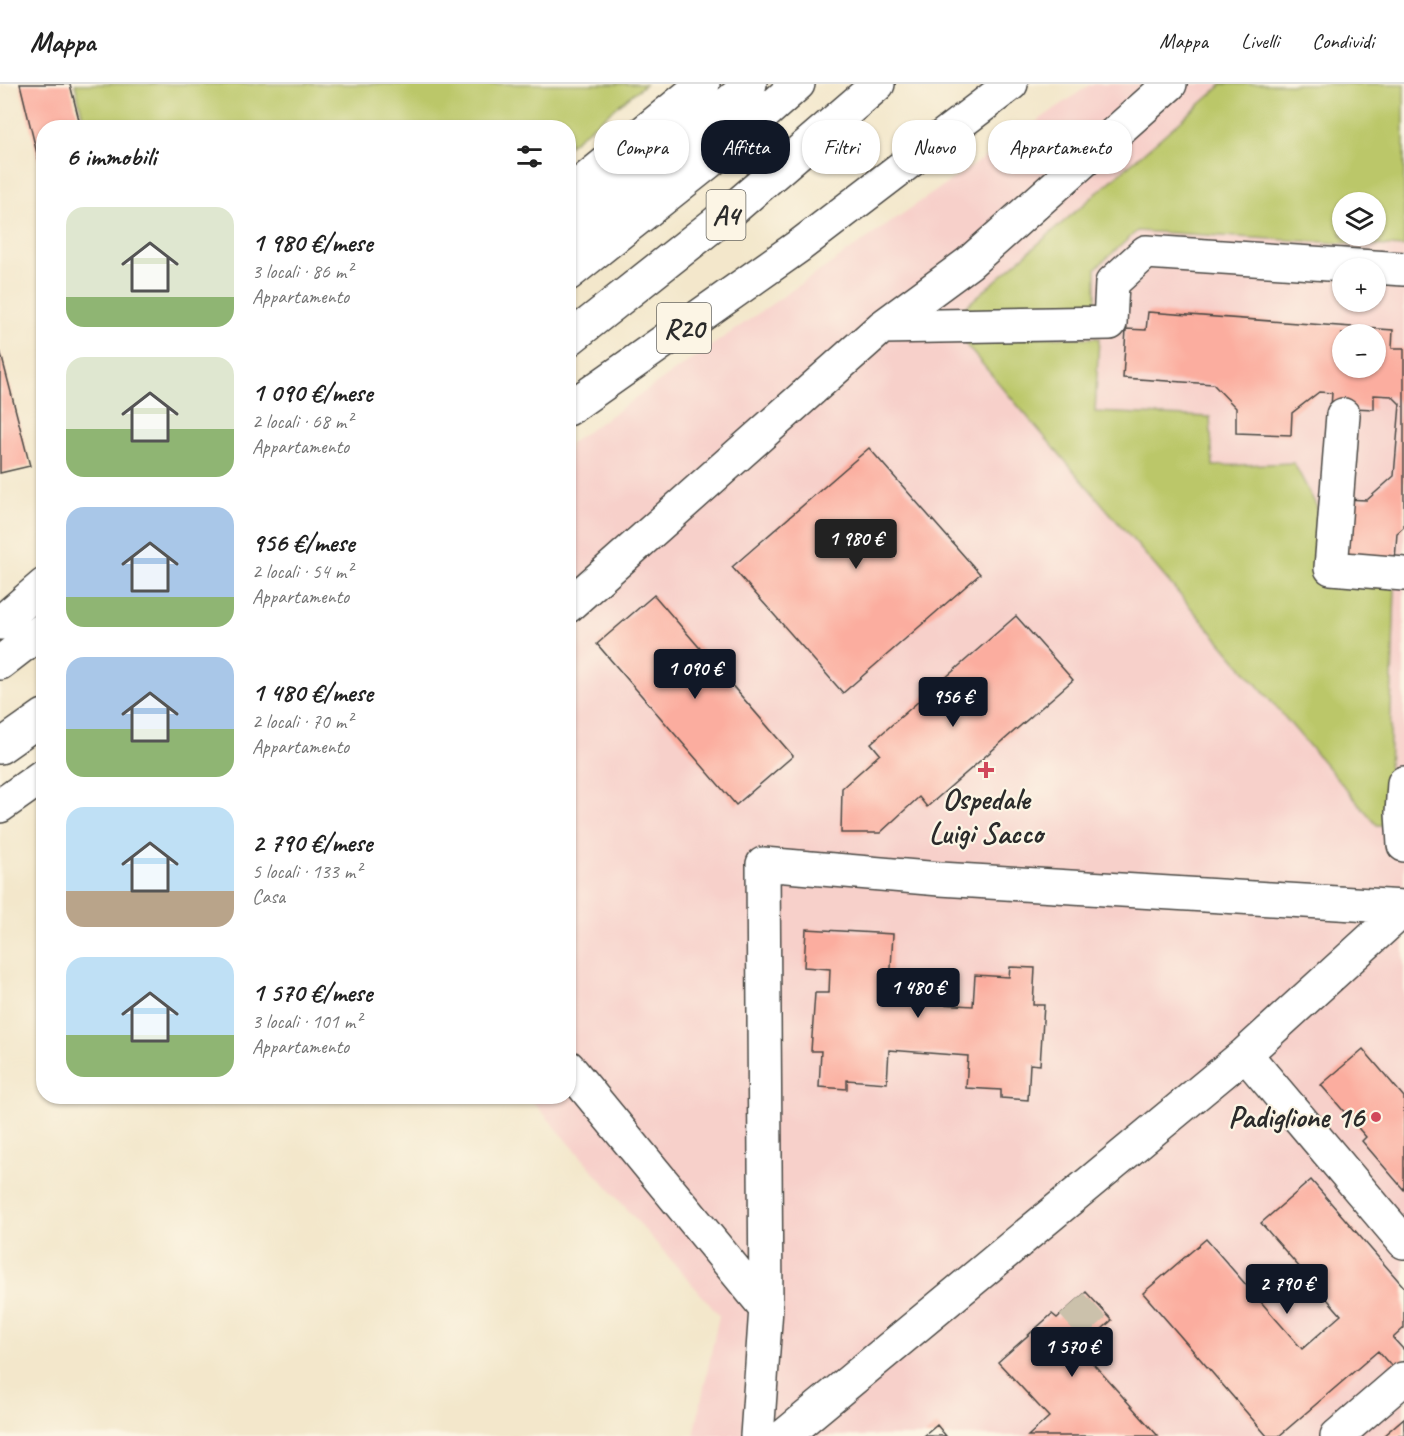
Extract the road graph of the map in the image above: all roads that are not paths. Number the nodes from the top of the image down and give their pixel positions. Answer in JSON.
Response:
{"nodes":[{"id":1,"x":703,"y":84,"type":"edge"},
{"id":2,"x":750,"y":84,"type":"edge"},
{"id":3,"x":798,"y":84,"type":"edge"},
{"id":4,"x":878,"y":84,"type":"edge"},
{"id":5,"x":1011,"y":84,"type":"edge"},
{"id":6,"x":1170,"y":84,"type":"edge"},
{"id":7,"x":576,"y":187,"type":"edge"},
{"id":8,"x":576,"y":228,"type":"edge"},
{"id":9,"x":576,"y":268,"type":"edge"},
{"id":10,"x":1404,"y":269,"type":"edge"},
{"id":11,"x":882,"y":327,"type":"junction"},
{"id":12,"x":576,"y":334,"type":"edge"},
{"id":13,"x":576,"y":404,"type":"edge"},
{"id":14,"x":1343,"y":415,"type":"dead end"},
{"id":15,"x":1404,"y":574,"type":"edge"},
{"id":16,"x":36,"y":592,"type":"edge"},
{"id":17,"x":576,"y":599,"type":"edge"},
{"id":18,"x":0,"y":623,"type":"edge"},
{"id":19,"x":36,"y":635,"type":"edge"},
{"id":20,"x":36,"y":656,"type":"edge"},
{"id":21,"x":0,"y":663,"type":"edge"},
{"id":22,"x":0,"y":681,"type":"edge"},
{"id":23,"x":36,"y":722,"type":"edge"},
{"id":24,"x":0,"y":747,"type":"edge"},
{"id":25,"x":36,"y":781,"type":"edge"},
{"id":26,"x":1404,"y":783,"type":"edge"},
{"id":27,"x":0,"y":806,"type":"edge"},
{"id":28,"x":1404,"y":845,"type":"edge"},
{"id":29,"x":1404,"y":908,"type":"edge"},
{"id":30,"x":1245,"y":1054,"type":"junction"},
{"id":31,"x":576,"y":1077,"type":"edge"},
{"id":32,"x":1404,"y":1242,"type":"edge"},
{"id":33,"x":766,"y":1308,"type":"junction"},
{"id":34,"x":1402,"y":1379,"type":"dead end"},
{"id":35,"x":757,"y":1436,"type":"edge"},
{"id":36,"x":784,"y":1436,"type":"edge"},
{"id":37,"x":1337,"y":1436,"type":"edge"}],
"edges":[{"from":1,"to":7,"type":"main road"},
{"from":2,"to":8,"type":"main road"},
{"from":3,"to":9,"type":"main road","number":"A4"},
{"from":4,"to":12,"type":"main road","number":"A4"},
{"from":5,"to":13,"type":"main road","number":"R20"},
{"from":6,"to":11,"type":"main road"},
{"from":10,"to":11,"type":"main road"},
{"from":11,"to":17,"type":"main road"},
{"from":14,"to":15,"type":"main road"},
{"from":16,"to":18,"type":"main road"},
{"from":19,"to":21,"type":"main road"},
{"from":20,"to":22,"type":"main road"},
{"from":23,"to":24,"type":"main road"},
{"from":25,"to":27,"type":"main road"},
{"from":26,"to":28,"type":"main road"},
{"from":29,"to":30,"type":"main road"},
{"from":29,"to":33,"type":"main road"},
{"from":30,"to":32,"type":"main road"},
{"from":30,"to":36,"type":"main road"},
{"from":31,"to":33,"type":"main road"},
{"from":33,"to":35,"type":"main road"},
{"from":34,"to":37,"type":"main road"}]}
